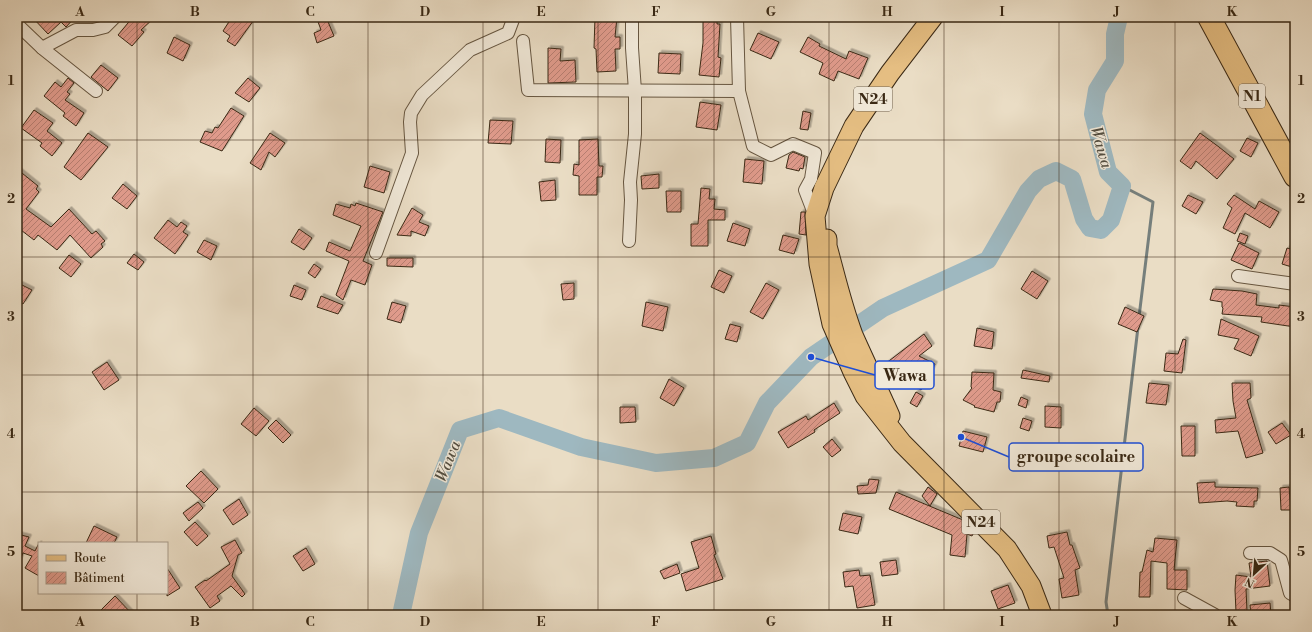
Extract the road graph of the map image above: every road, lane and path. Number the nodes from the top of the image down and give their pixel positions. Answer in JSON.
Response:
{"nodes":[{"id":1,"x":116,"y":17,"type":"edge"},
{"id":2,"x":514,"y":17,"type":"edge"},
{"id":3,"x":632,"y":17,"type":"edge"},
{"id":4,"x":737,"y":17,"type":"edge"},
{"id":5,"x":933,"y":17,"type":"edge"},
{"id":6,"x":1209,"y":17,"type":"edge"},
{"id":7,"x":17,"y":22,"type":"edge"},
{"id":8,"x":523,"y":41,"type":"dead end"},
{"id":9,"x":42,"y":48,"type":"junction"},
{"id":10,"x":96,"y":91,"type":"dead end"},
{"id":11,"x":635,"y":91,"type":"junction"},
{"id":12,"x":739,"y":91,"type":"junction"},
{"id":13,"x":1295,"y":176,"type":"edge"},
{"id":14,"x":824,"y":188,"type":"junction"},
{"id":15,"x":814,"y":216,"type":"junction"},
{"id":16,"x":628,"y":240,"type":"dead end"},
{"id":17,"x":376,"y":253,"type":"dead end"},
{"id":18,"x":1238,"y":276,"type":"dead end"},
{"id":19,"x":1295,"y":284,"type":"edge"},
{"id":20,"x":839,"y":320,"type":"junction"},
{"id":21,"x":1250,"y":553,"type":"dead end"},
{"id":22,"x":1295,"y":596,"type":"edge"},
{"id":23,"x":1184,"y":598,"type":"dead end"},
{"id":24,"x":1042,"y":615,"type":"edge"},
{"id":25,"x":1215,"y":615,"type":"edge"}],
"edges":[{"from":1,"to":9,"type":"street"},
{"from":2,"to":17,"type":"street"},
{"from":3,"to":11,"type":"street"},
{"from":4,"to":12,"type":"street"},
{"from":5,"to":14,"type":"main road","number":"N24"},
{"from":6,"to":13,"type":"highway","number":"N1"},
{"from":7,"to":9,"type":"street"},
{"from":8,"to":11,"type":"street"},
{"from":9,"to":10,"type":"street"},
{"from":11,"to":12,"type":"street"},
{"from":11,"to":16,"type":"street"},
{"from":12,"to":15,"type":"street"},
{"from":14,"to":15,"type":"main road","number":"N24"},
{"from":14,"to":20,"type":"main road","number":"N24"},
{"from":15,"to":20,"type":"main road","number":"N24"},
{"from":18,"to":19,"type":"street"},
{"from":20,"to":24,"type":"main road","number":"N24"},
{"from":21,"to":22,"type":"street"},
{"from":23,"to":25,"type":"street"}]}
